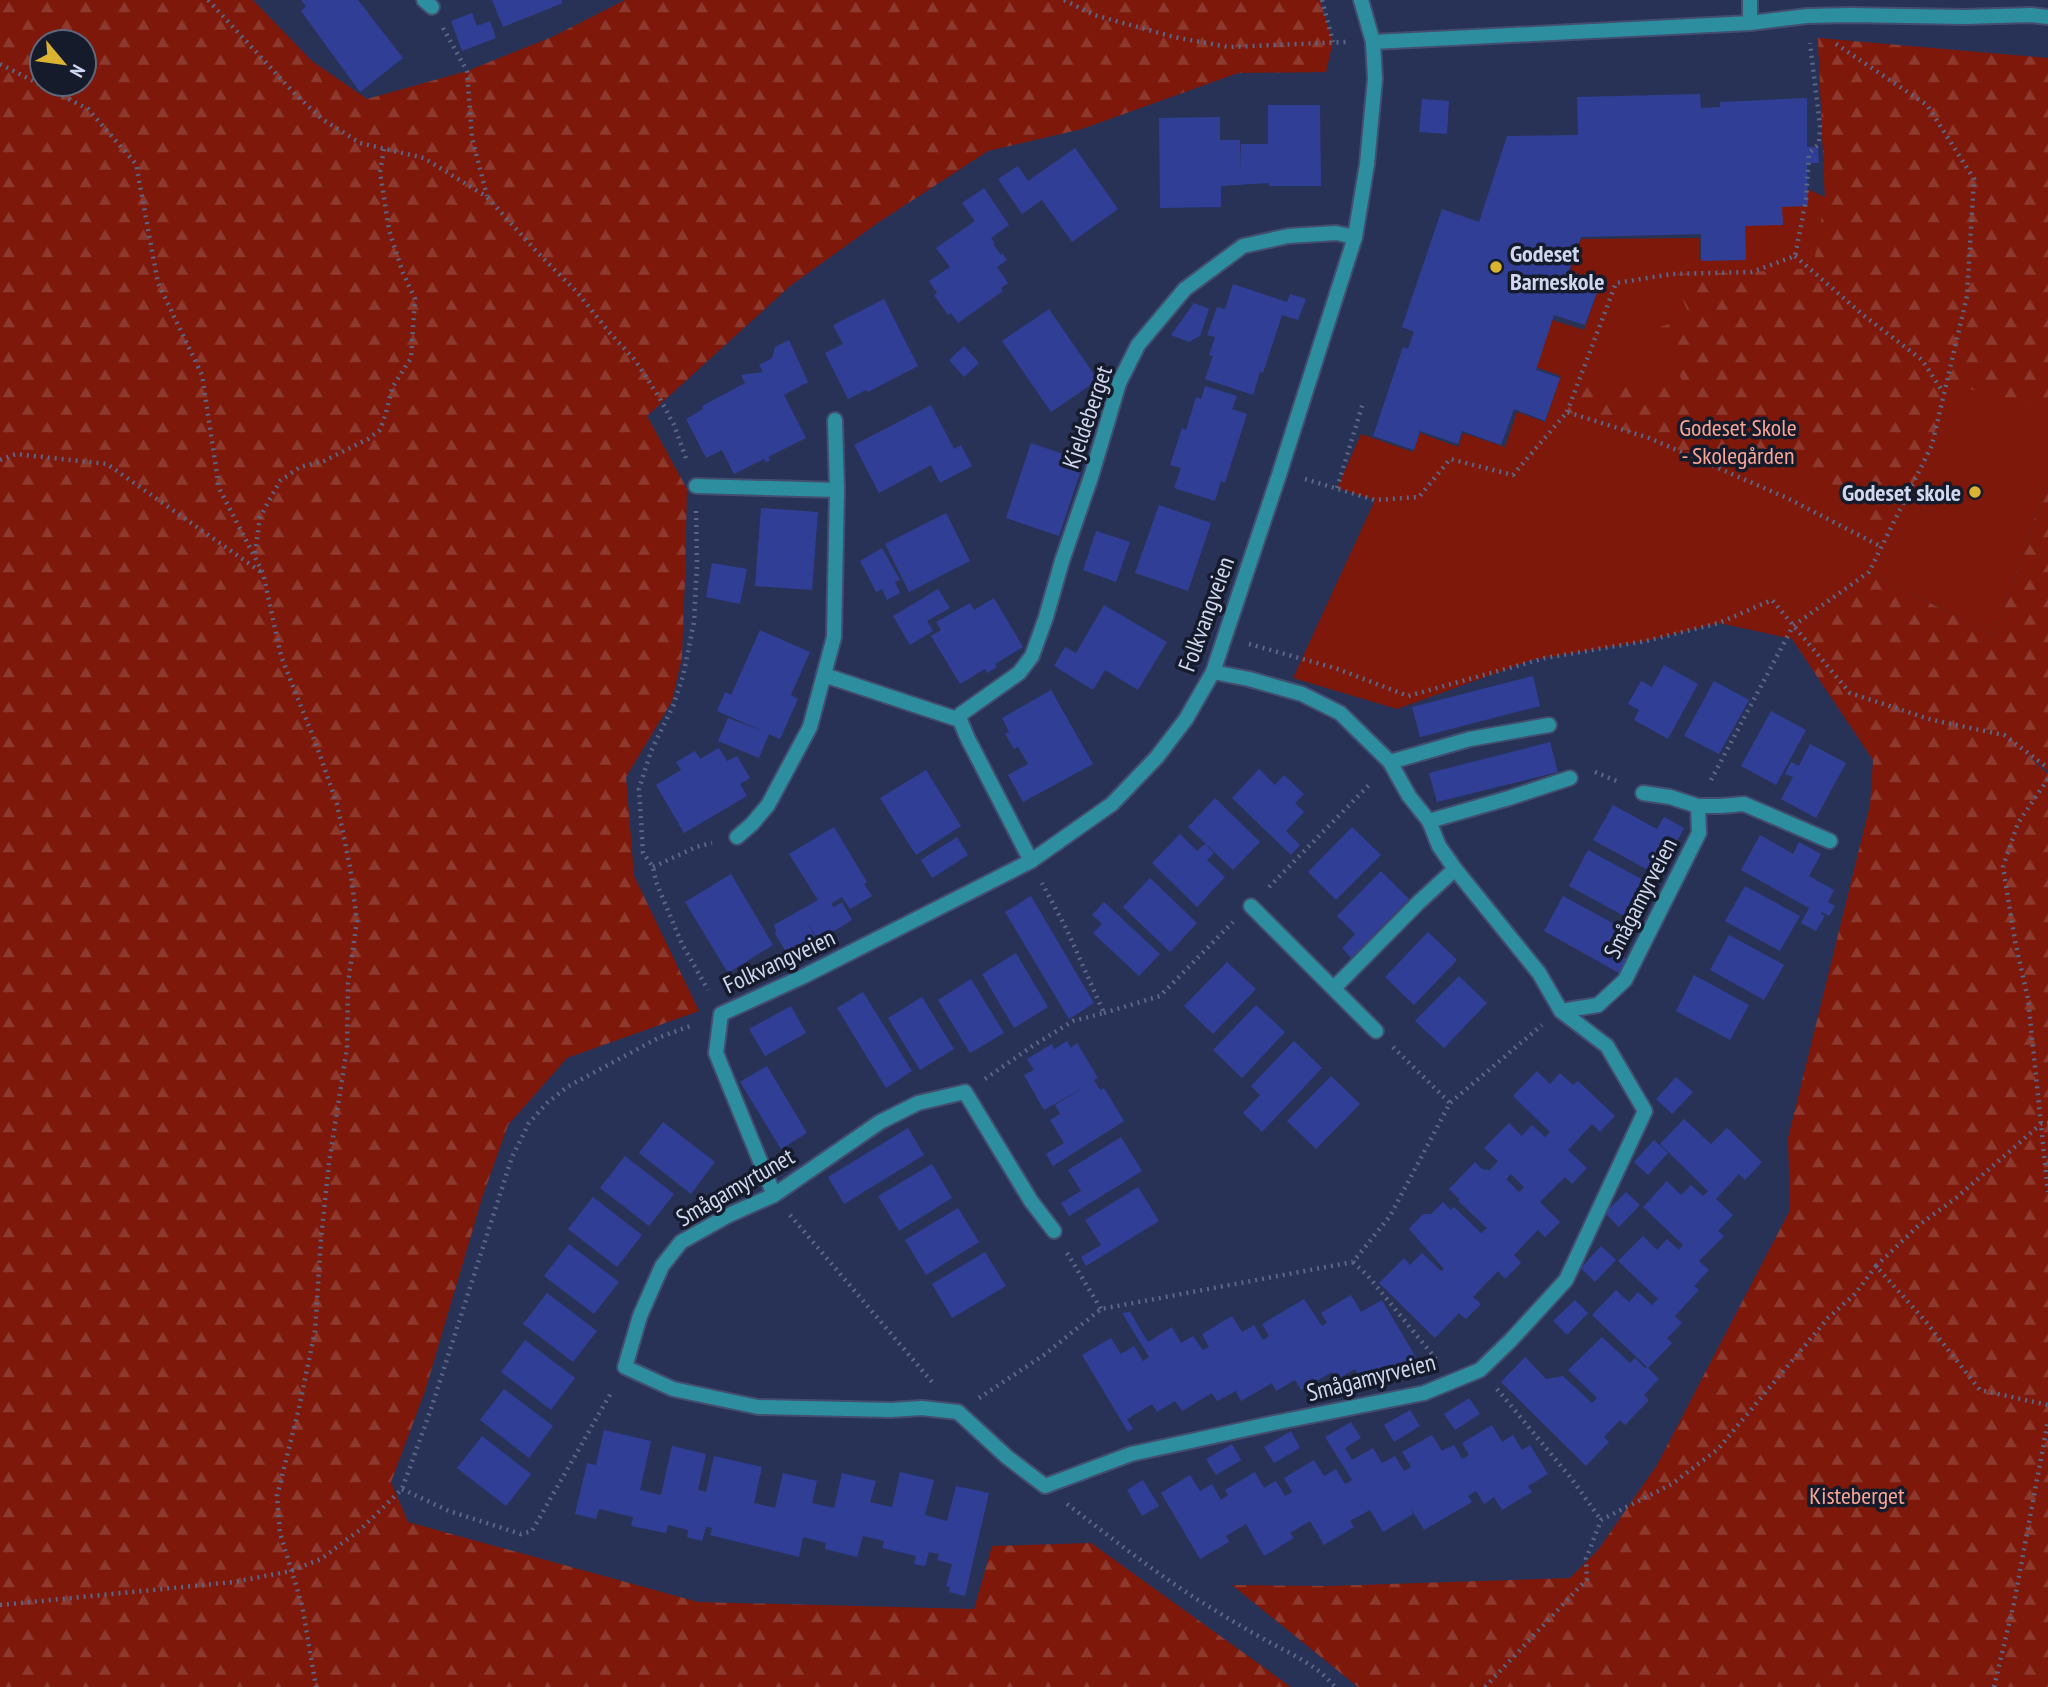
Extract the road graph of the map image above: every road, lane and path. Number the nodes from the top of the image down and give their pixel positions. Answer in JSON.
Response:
{"nodes":[{"id":1,"x":208,"y":0,"type":"edge"},
{"id":2,"x":1064,"y":0,"type":"edge"},
{"id":3,"x":1322,"y":0,"type":"edge"},
{"id":4,"x":1362,"y":0,"type":"edge"},
{"id":5,"x":1750,"y":0,"type":"edge"},
{"id":6,"x":428,"y":4,"type":"edge"},
{"id":7,"x":1807,"y":16,"type":"junction"},
{"id":8,"x":2048,"y":17,"type":"edge"},
{"id":9,"x":1750,"y":23,"type":"junction"},
{"id":10,"x":1333,"y":42,"type":"junction"},
{"id":11,"x":1373,"y":42,"type":"junction"},
{"id":12,"x":0,"y":64,"type":"edge"},
{"id":13,"x":384,"y":149,"type":"junction"},
{"id":14,"x":487,"y":197,"type":"junction"},
{"id":15,"x":1355,"y":237,"type":"junction"},
{"id":16,"x":1795,"y":256,"type":"junction"},
{"id":17,"x":1944,"y":393,"type":"junction"},
{"id":18,"x":1363,"y":403,"type":"dead end"},
{"id":19,"x":1567,"y":412,"type":"junction"},
{"id":20,"x":835,"y":419,"type":"dead end"},
{"id":21,"x":0,"y":460,"type":"edge"},
{"id":22,"x":1279,"y":475,"type":"junction"},
{"id":23,"x":696,"y":486,"type":"junction"},
{"id":24,"x":1337,"y":488,"type":"junction"},
{"id":25,"x":836,"y":490,"type":"junction"},
{"id":26,"x":1882,"y":547,"type":"junction"},
{"id":27,"x":254,"y":555,"type":"junction"},
{"id":28,"x":263,"y":573,"type":"junction"},
{"id":29,"x":1793,"y":626,"type":"junction"},
{"id":30,"x":1224,"y":638,"type":"junction"},
{"id":31,"x":1213,"y":672,"type":"junction"},
{"id":32,"x":824,"y":675,"type":"junction"},
{"id":33,"x":960,"y":720,"type":"junction"},
{"id":34,"x":1549,"y":725,"type":"dead end"},
{"id":35,"x":1390,"y":762,"type":"junction"},
{"id":36,"x":2048,"y":768,"type":"edge"},
{"id":37,"x":1570,"y":778,"type":"dead end"},
{"id":38,"x":2048,"y":779,"type":"edge"},
{"id":39,"x":1643,"y":793,"type":"dead end"},
{"id":40,"x":1698,"y":806,"type":"junction"},
{"id":41,"x":1429,"y":821,"type":"junction"},
{"id":42,"x":737,"y":837,"type":"joint"},
{"id":43,"x":1830,"y":841,"type":"dead end"},
{"id":44,"x":1031,"y":861,"type":"junction"},
{"id":45,"x":653,"y":867,"type":"junction"},
{"id":46,"x":1455,"y":869,"type":"junction"},
{"id":47,"x":1251,"y":906,"type":"dead end"},
{"id":48,"x":1334,"y":988,"type":"junction"},
{"id":49,"x":1561,"y":1011,"type":"junction"},
{"id":50,"x":721,"y":1014,"type":"junction"},
{"id":51,"x":1376,"y":1031,"type":"joint"},
{"id":52,"x":965,"y":1092,"type":"junction"},
{"id":53,"x":1450,"y":1102,"type":"junction"},
{"id":54,"x":2041,"y":1124,"type":"junction"},
{"id":55,"x":2048,"y":1124,"type":"edge"},
{"id":56,"x":2048,"y":1192,"type":"edge"},
{"id":57,"x":774,"y":1195,"type":"junction"},
{"id":58,"x":1054,"y":1231,"type":"joint"},
{"id":59,"x":1353,"y":1262,"type":"junction"},
{"id":60,"x":1875,"y":1266,"type":"junction"},
{"id":61,"x":1101,"y":1309,"type":"junction"},
{"id":62,"x":625,"y":1367,"type":"junction"},
{"id":63,"x":1480,"y":1370,"type":"junction"},
{"id":64,"x":1450,"y":1382,"type":"junction"},
{"id":65,"x":2048,"y":1405,"type":"edge"},
{"id":66,"x":958,"y":1412,"type":"junction"},
{"id":67,"x":2048,"y":1421,"type":"edge"},
{"id":68,"x":1045,"y":1486,"type":"junction"},
{"id":69,"x":402,"y":1489,"type":"junction"},
{"id":70,"x":1601,"y":1520,"type":"junction"},
{"id":71,"x":291,"y":1571,"type":"junction"},
{"id":72,"x":0,"y":1605,"type":"edge"},
{"id":73,"x":316,"y":1687,"type":"edge"},
{"id":74,"x":1335,"y":1687,"type":"edge"},
{"id":75,"x":1485,"y":1687,"type":"edge"},
{"id":76,"x":1994,"y":1687,"type":"edge"}],
"edges":[{"from":1,"to":13,"type":"path"},
{"from":2,"to":10,"type":"path"},
{"from":3,"to":10,"type":"path"},
{"from":4,"to":11,"type":"street","name":"Folkvangveien"},
{"from":5,"to":9,"type":"street"},
{"from":6,"to":14,"type":"path"},
{"from":7,"to":8,"type":"street"},
{"from":7,"to":9,"type":"street"},
{"from":7,"to":16,"type":"path"},
{"from":7,"to":17,"type":"path"},
{"from":9,"to":11,"type":"street"},
{"from":10,"to":11,"type":"path"},
{"from":11,"to":15,"type":"street","name":"Folkvangveien"},
{"from":12,"to":27,"type":"path"},
{"from":13,"to":14,"type":"path"},
{"from":13,"to":27,"type":"path"},
{"from":14,"to":23,"type":"path"},
{"from":15,"to":22,"type":"street","name":"Folkvangveien"},
{"from":15,"to":33,"type":"street","name":"Kjeldeberget"},
{"from":16,"to":17,"type":"path"},
{"from":16,"to":19,"type":"path"},
{"from":17,"to":26,"type":"path"},
{"from":18,"to":24,"type":"path"},
{"from":19,"to":24,"type":"path"},
{"from":19,"to":26,"type":"path"},
{"from":20,"to":25,"type":"street"},
{"from":21,"to":28,"type":"path"},
{"from":22,"to":24,"type":"path"},
{"from":22,"to":30,"type":"street","name":"Folkvangveien"},
{"from":23,"to":25,"type":"street"},
{"from":23,"to":45,"type":"path"},
{"from":25,"to":32,"type":"street"},
{"from":26,"to":29,"type":"path"},
{"from":27,"to":28,"type":"path"},
{"from":28,"to":71,"type":"path"},
{"from":29,"to":30,"type":"path"},
{"from":29,"to":36,"type":"path"},
{"from":29,"to":40,"type":"path"},
{"from":30,"to":31,"type":"street","name":"Folkvangveien"},
{"from":31,"to":35,"type":"street","name":"Smågamyrveien"},
{"from":31,"to":44,"type":"street","name":"Folkvangveien"},
{"from":32,"to":33,"type":"street"},
{"from":32,"to":42,"type":"street"},
{"from":33,"to":44,"type":"street"},
{"from":34,"to":35,"type":"street"},
{"from":35,"to":41,"type":"street","name":"Smågamyrveien"},
{"from":37,"to":41,"type":"street"},
{"from":38,"to":54,"type":"path"},
{"from":39,"to":40,"type":"street"},
{"from":40,"to":43,"type":"street"},
{"from":40,"to":49,"type":"street","name":"Smågamyrveien"},
{"from":41,"to":46,"type":"street","name":"Smågamyrveien"},
{"from":42,"to":45,"type":"path"},
{"from":44,"to":50,"type":"street","name":"Folkvangveien"},
{"from":44,"to":52,"type":"path"},
{"from":45,"to":50,"type":"path"},
{"from":46,"to":48,"type":"street"},
{"from":46,"to":49,"type":"street","name":"Smågamyrveien"},
{"from":47,"to":48,"type":"street"},
{"from":48,"to":51,"type":"street"},
{"from":49,"to":53,"type":"path"},
{"from":49,"to":63,"type":"street","name":"Smågamyrveien"},
{"from":50,"to":57,"type":"street","name":"Folkvangveien"},
{"from":50,"to":69,"type":"path"},
{"from":51,"to":53,"type":"path"},
{"from":52,"to":57,"type":"street","name":"Smågamyrtunet"},
{"from":52,"to":58,"type":"street"},
{"from":53,"to":59,"type":"path"},
{"from":54,"to":55,"type":"path"},
{"from":54,"to":56,"type":"path"},
{"from":54,"to":60,"type":"path"},
{"from":57,"to":62,"type":"street","name":"Smågamyrtunet"},
{"from":57,"to":66,"type":"path"},
{"from":58,"to":61,"type":"path"},
{"from":59,"to":61,"type":"path"},
{"from":59,"to":64,"type":"path"},
{"from":60,"to":65,"type":"path"},
{"from":60,"to":70,"type":"path"},
{"from":61,"to":66,"type":"path"},
{"from":62,"to":66,"type":"street"},
{"from":62,"to":69,"type":"path"},
{"from":63,"to":64,"type":"street","name":"Smågamyrveien"},
{"from":63,"to":70,"type":"path"},
{"from":64,"to":68,"type":"street","name":"Smågamyrveien"},
{"from":66,"to":68,"type":"street"},
{"from":67,"to":76,"type":"path"},
{"from":68,"to":74,"type":"path"},
{"from":69,"to":71,"type":"path"},
{"from":70,"to":75,"type":"path"},
{"from":71,"to":72,"type":"path"},
{"from":71,"to":73,"type":"path"}]}
